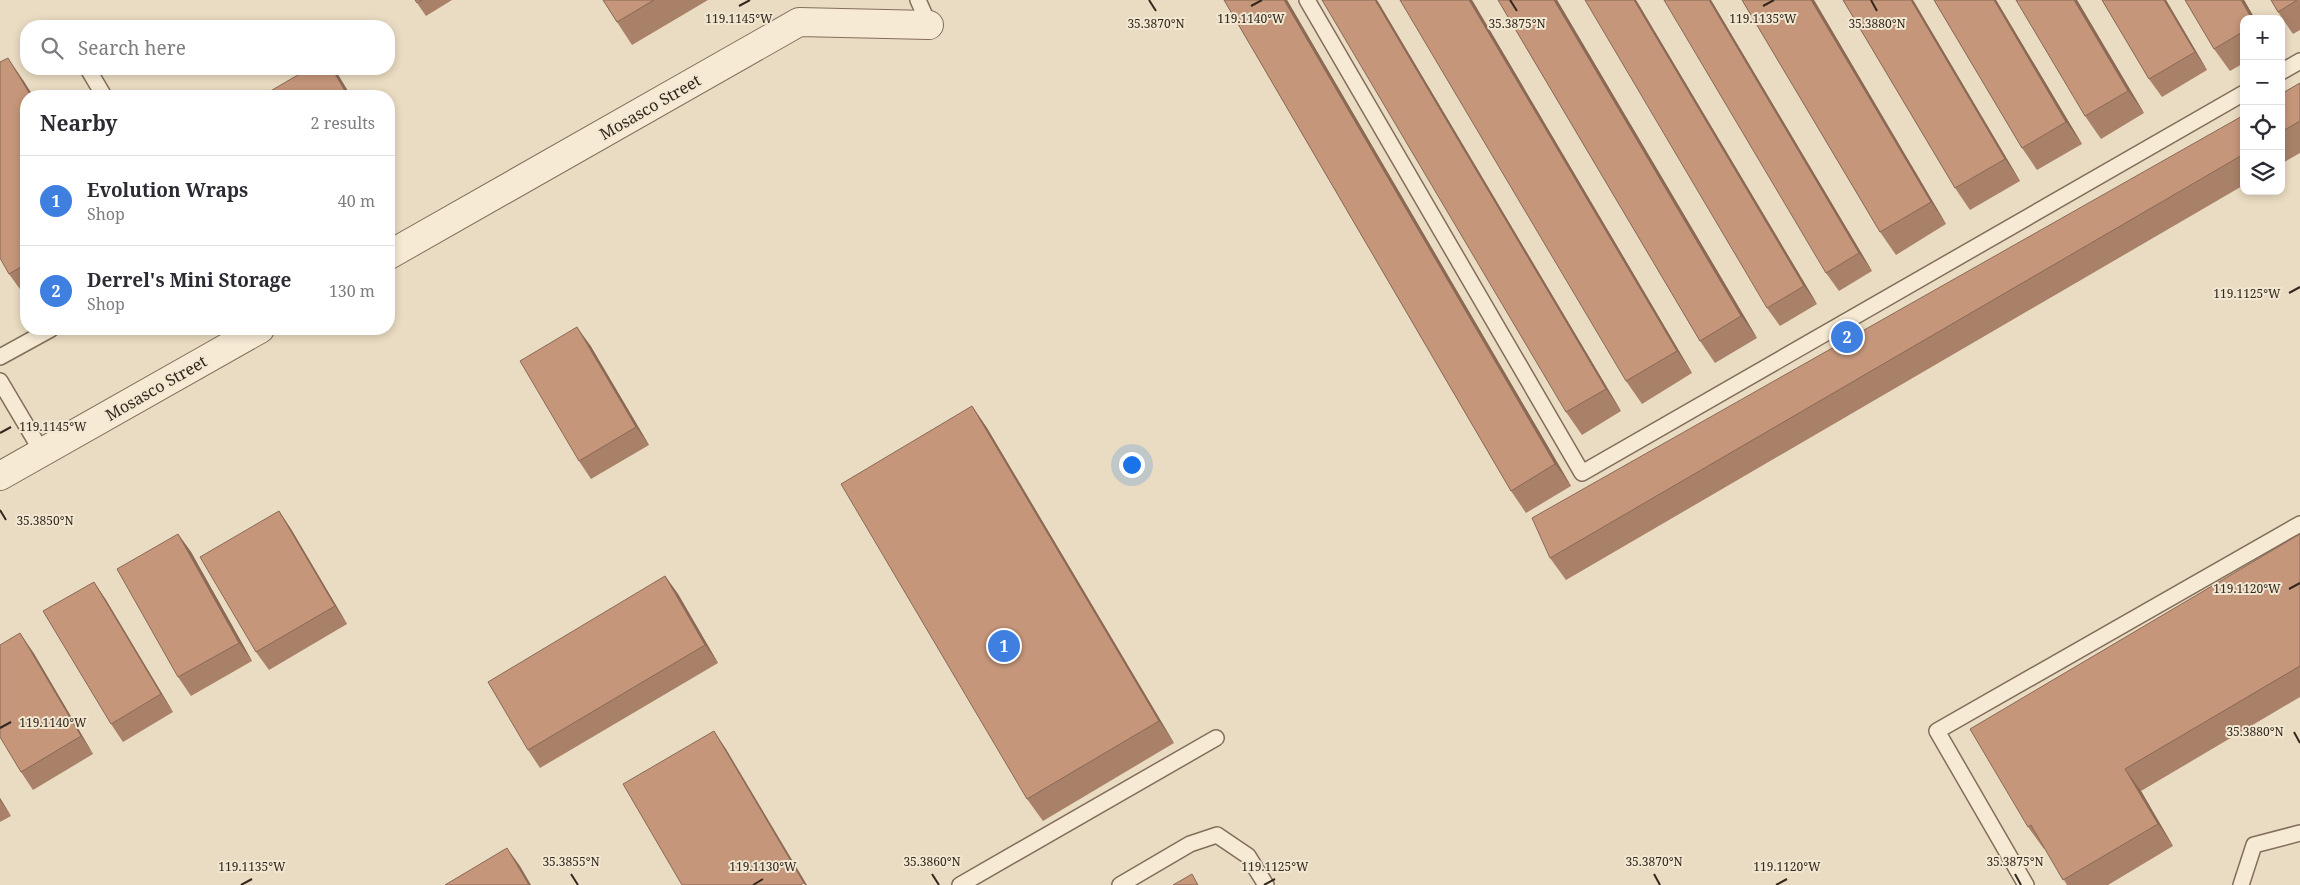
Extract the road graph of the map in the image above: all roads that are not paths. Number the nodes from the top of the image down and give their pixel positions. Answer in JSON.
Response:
{"nodes":[{"id":1,"x":918,"y":0,"type":"edge"},
{"id":2,"x":1307,"y":0,"type":"edge"},
{"id":3,"x":928,"y":25,"type":"joint"},
{"id":4,"x":2300,"y":61,"type":"edge"},
{"id":5,"x":2285,"y":70,"type":"edge"},
{"id":6,"x":92,"y":75,"type":"edge"},
{"id":7,"x":100,"y":90,"type":"edge"},
{"id":8,"x":2240,"y":95,"type":"edge"},
{"id":9,"x":395,"y":253,"type":"edge"},
{"id":10,"x":40,"y":335,"type":"edge"},
{"id":11,"x":249,"y":335,"type":"edge"},
{"id":12,"x":0,"y":357,"type":"edge"},
{"id":13,"x":0,"y":380,"type":"edge"},
{"id":14,"x":42,"y":452,"type":"junction"},
{"id":15,"x":0,"y":476,"type":"edge"},
{"id":16,"x":2300,"y":524,"type":"edge"},
{"id":17,"x":1216,"y":738,"type":"dead end"},
{"id":18,"x":2300,"y":833,"type":"edge"},
{"id":19,"x":960,"y":885,"type":"edge"},
{"id":20,"x":1120,"y":885,"type":"edge"},
{"id":21,"x":1266,"y":885,"type":"edge"},
{"id":22,"x":2026,"y":885,"type":"edge"},
{"id":23,"x":2241,"y":885,"type":"edge"}],
"edges":[{"from":1,"to":3,"type":"lane"},
{"from":2,"to":8,"type":"lane"},
{"from":3,"to":9,"type":"street","name":"Mosasco Street"},
{"from":4,"to":5,"type":"lane"},
{"from":6,"to":7,"type":"lane"},
{"from":10,"to":12,"type":"lane"},
{"from":11,"to":14,"type":"street","name":"Mosasco Street"},
{"from":13,"to":14,"type":"lane"},
{"from":14,"to":15,"type":"street","name":"Mosasco Street"},
{"from":16,"to":22,"type":"lane"},
{"from":17,"to":19,"type":"lane"},
{"from":18,"to":23,"type":"lane"},
{"from":20,"to":21,"type":"lane"}]}
